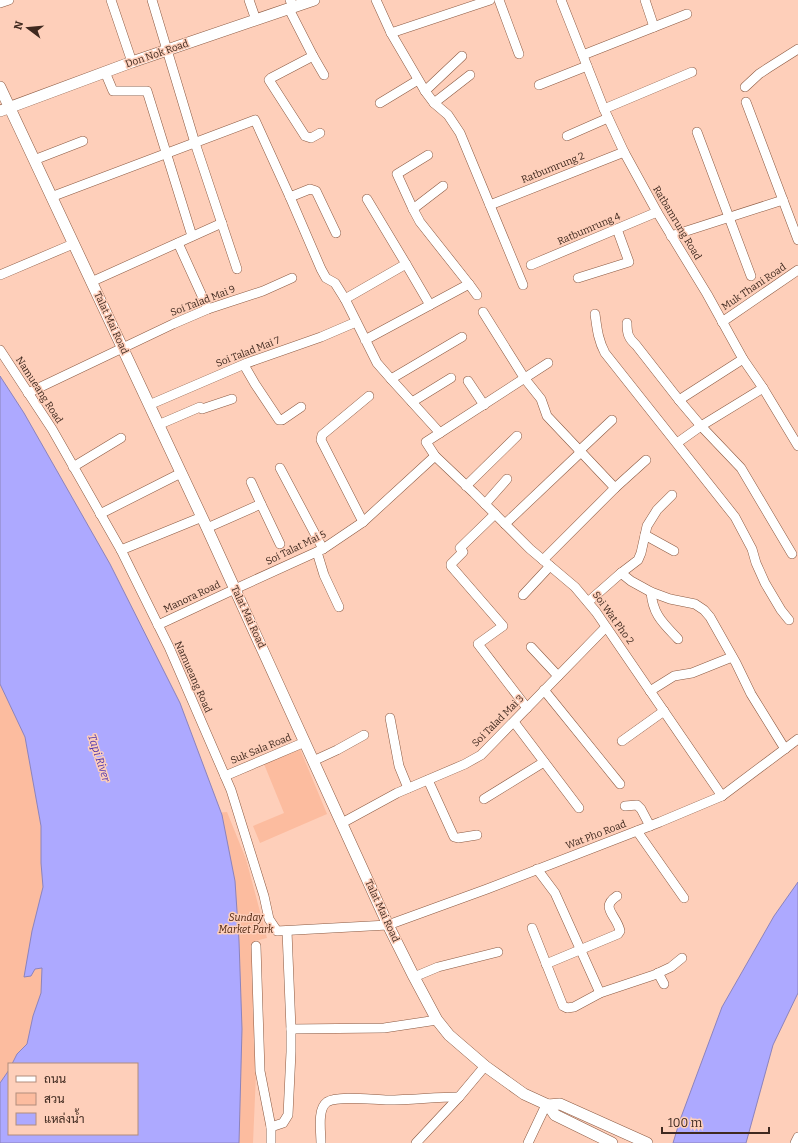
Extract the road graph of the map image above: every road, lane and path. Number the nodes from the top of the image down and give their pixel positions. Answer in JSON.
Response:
{"nodes":[{"id":1,"x":8,"y":0,"type":"edge"},
{"id":2,"x":111,"y":0,"type":"edge"},
{"id":3,"x":152,"y":0,"type":"edge"},
{"id":4,"x":250,"y":0,"type":"edge"},
{"id":5,"x":314,"y":0,"type":"edge"},
{"id":6,"x":376,"y":0,"type":"edge"},
{"id":7,"x":490,"y":0,"type":"edge"},
{"id":8,"x":499,"y":0,"type":"edge"},
{"id":9,"x":562,"y":0,"type":"edge"},
{"id":10,"x":645,"y":0,"type":"edge"},
{"id":11,"x":0,"y":3,"type":"edge"},
{"id":12,"x":291,"y":5,"type":"edge"},
{"id":13,"x":687,"y":14,"type":"dead end"},
{"id":14,"x":256,"y":20,"type":"junction"},
{"id":15,"x":654,"y":27,"type":"junction"},
{"id":16,"x":391,"y":33,"type":"junction"},
{"id":17,"x":798,"y":49,"type":"edge"},
{"id":18,"x":168,"y":50,"type":"junction"},
{"id":19,"x":519,"y":54,"type":"dead end"},
{"id":20,"x":583,"y":55,"type":"junction"},
{"id":21,"x":314,"y":56,"type":"junction"},
{"id":22,"x":462,"y":56,"type":"dead end"},
{"id":23,"x":132,"y":62,"type":"junction"},
{"id":24,"x":587,"y":66,"type":"junction"},
{"id":25,"x":104,"y":72,"type":"junction"},
{"id":26,"x":692,"y":72,"type":"dead end"},
{"id":27,"x":324,"y":75,"type":"dead end"},
{"id":28,"x":470,"y":75,"type":"dead end"},
{"id":29,"x":418,"y":80,"type":"junction"},
{"id":30,"x":539,"y":85,"type":"dead end"},
{"id":31,"x":0,"y":87,"type":"edge"},
{"id":32,"x":745,"y":87,"type":"dead end"},
{"id":33,"x":425,"y":91,"type":"junction"},
{"id":34,"x":746,"y":102,"type":"dead end"},
{"id":35,"x":380,"y":103,"type":"dead end"},
{"id":36,"x":434,"y":103,"type":"junction"},
{"id":37,"x":5,"y":109,"type":"edge"},
{"id":38,"x":606,"y":114,"type":"junction"},
{"id":39,"x":697,"y":132,"type":"dead end"},
{"id":40,"x":320,"y":133,"type":"dead end"},
{"id":41,"x":567,"y":136,"type":"dead end"},
{"id":42,"x":83,"y":141,"type":"dead end"},
{"id":43,"x":195,"y":142,"type":"junction"},
{"id":44,"x":624,"y":152,"type":"junction"},
{"id":45,"x":166,"y":154,"type":"junction"},
{"id":46,"x":428,"y":154,"type":"dead end"},
{"id":47,"x":34,"y":160,"type":"junction"},
{"id":48,"x":443,"y":186,"type":"dead end"},
{"id":49,"x":51,"y":197,"type":"junction"},
{"id":50,"x":290,"y":197,"type":"junction"},
{"id":51,"x":367,"y":199,"type":"dead end"},
{"id":52,"x":783,"y":200,"type":"junction"},
{"id":53,"x":490,"y":205,"type":"junction"},
{"id":54,"x":413,"y":209,"type":"junction"},
{"id":55,"x":657,"y":212,"type":"junction"},
{"id":56,"x":729,"y":217,"type":"junction"},
{"id":57,"x":222,"y":223,"type":"junction"},
{"id":58,"x":617,"y":229,"type":"junction"},
{"id":59,"x":336,"y":233,"type":"dead end"},
{"id":60,"x":192,"y":236,"type":"junction"},
{"id":61,"x":671,"y":236,"type":"junction"},
{"id":62,"x":798,"y":240,"type":"edge"},
{"id":63,"x":178,"y":243,"type":"junction"},
{"id":64,"x":73,"y":244,"type":"junction"},
{"id":65,"x":406,"y":264,"type":"junction"},
{"id":66,"x":531,"y":265,"type":"dead end"},
{"id":67,"x":237,"y":269,"type":"dead end"},
{"id":68,"x":797,"y":273,"type":"edge"},
{"id":69,"x":0,"y":275,"type":"edge"},
{"id":70,"x":751,"y":276,"type":"dead end"},
{"id":71,"x":292,"y":278,"type":"dead end"},
{"id":72,"x":578,"y":278,"type":"dead end"},
{"id":73,"x":91,"y":282,"type":"junction"},
{"id":74,"x":469,"y":284,"type":"junction"},
{"id":75,"x":524,"y":285,"type":"dead end"},
{"id":76,"x":477,"y":295,"type":"dead end"},
{"id":77,"x":345,"y":300,"type":"junction"},
{"id":78,"x":430,"y":305,"type":"junction"},
{"id":79,"x":208,"y":309,"type":"junction"},
{"id":80,"x":483,"y":312,"type":"dead end"},
{"id":81,"x":595,"y":314,"type":"dead end"},
{"id":82,"x":356,"y":322,"type":"junction"},
{"id":83,"x":722,"y":322,"type":"junction"},
{"id":84,"x":627,"y":323,"type":"dead end"},
{"id":85,"x":462,"y":337,"type":"dead end"},
{"id":86,"x":365,"y":340,"type":"junction"},
{"id":87,"x":122,"y":348,"type":"junction"},
{"id":88,"x":0,"y":350,"type":"edge"},
{"id":89,"x":743,"y":359,"type":"junction"},
{"id":90,"x":244,"y":364,"type":"junction"},
{"id":91,"x":548,"y":364,"type":"dead end"},
{"id":92,"x":451,"y":378,"type":"dead end"},
{"id":93,"x":525,"y":379,"type":"junction"},
{"id":94,"x":391,"y":380,"type":"junction"},
{"id":95,"x":468,"y":381,"type":"dead end"},
{"id":96,"x":763,"y":388,"type":"junction"},
{"id":97,"x":28,"y":393,"type":"junction"},
{"id":98,"x":369,"y":396,"type":"dead end"},
{"id":99,"x":232,"y":399,"type":"dead end"},
{"id":100,"x":679,"y":400,"type":"junction"},
{"id":101,"x":412,"y":402,"type":"junction"},
{"id":102,"x":149,"y":405,"type":"junction"},
{"id":103,"x":484,"y":405,"type":"junction"},
{"id":104,"x":301,"y":407,"type":"dead end"},
{"id":105,"x":612,"y":420,"type":"dead end"},
{"id":106,"x":158,"y":425,"type":"junction"},
{"id":107,"x":701,"y":426,"type":"junction"},
{"id":108,"x":440,"y":433,"type":"junction"},
{"id":109,"x":517,"y":436,"type":"dead end"},
{"id":110,"x":121,"y":438,"type":"dead end"},
{"id":111,"x":797,"y":441,"type":"edge"},
{"id":112,"x":677,"y":443,"type":"junction"},
{"id":113,"x":580,"y":452,"type":"junction"},
{"id":114,"x":435,"y":456,"type":"junction"},
{"id":115,"x":646,"y":460,"type":"dead end"},
{"id":116,"x":73,"y":467,"type":"junction"},
{"id":117,"x":280,"y":468,"type":"dead end"},
{"id":118,"x":181,"y":473,"type":"junction"},
{"id":119,"x":507,"y":480,"type":"dead end"},
{"id":120,"x":251,"y":482,"type":"dead end"},
{"id":121,"x":466,"y":486,"type":"junction"},
{"id":122,"x":615,"y":488,"type":"junction"},
{"id":123,"x":672,"y":495,"type":"dead end"},
{"id":124,"x":261,"y":504,"type":"junction"},
{"id":125,"x":485,"y":504,"type":"junction"},
{"id":126,"x":100,"y":514,"type":"junction"},
{"id":127,"x":495,"y":514,"type":"junction"},
{"id":128,"x":202,"y":517,"type":"junction"},
{"id":129,"x":363,"y":522,"type":"junction"},
{"id":130,"x":505,"y":524,"type":"junction"},
{"id":131,"x":207,"y":528,"type":"junction"},
{"id":132,"x":645,"y":535,"type":"junction"},
{"id":133,"x":280,"y":544,"type":"dead end"},
{"id":134,"x":121,"y":550,"type":"junction"},
{"id":135,"x":320,"y":550,"type":"junction"},
{"id":136,"x":674,"y":551,"type":"dead end"},
{"id":137,"x":792,"y":554,"type":"dead end"},
{"id":138,"x":546,"y":563,"type":"junction"},
{"id":139,"x":620,"y":573,"type":"junction"},
{"id":140,"x":235,"y":589,"type":"junction"},
{"id":141,"x":651,"y":592,"type":"junction"},
{"id":142,"x":523,"y":595,"type":"dead end"},
{"id":143,"x":588,"y":602,"type":"junction"},
{"id":144,"x":339,"y":606,"type":"dead end"},
{"id":145,"x":789,"y":620,"type":"dead end"},
{"id":146,"x":158,"y":625,"type":"junction"},
{"id":147,"x":606,"y":627,"type":"junction"},
{"id":148,"x":678,"y":639,"type":"dead end"},
{"id":149,"x":531,"y":648,"type":"dead end"},
{"id":150,"x":732,"y":656,"type":"junction"},
{"id":151,"x":558,"y":676,"type":"junction"},
{"id":152,"x":544,"y":690,"type":"junction"},
{"id":153,"x":650,"y":691,"type":"junction"},
{"id":154,"x":527,"y":708,"type":"junction"},
{"id":155,"x":664,"y":711,"type":"junction"},
{"id":156,"x":390,"y":718,"type":"dead end"},
{"id":157,"x":514,"y":722,"type":"junction"},
{"id":158,"x":364,"y":735,"type":"dead end"},
{"id":159,"x":798,"y":739,"type":"edge"},
{"id":160,"x":305,"y":742,"type":"junction"},
{"id":161,"x":622,"y":742,"type":"dead end"},
{"id":162,"x":785,"y":749,"type":"junction"},
{"id":163,"x":313,"y":760,"type":"junction"},
{"id":164,"x":544,"y":762,"type":"junction"},
{"id":165,"x":224,"y":776,"type":"junction"},
{"id":166,"x":428,"y":780,"type":"junction"},
{"id":167,"x":620,"y":784,"type":"dead end"},
{"id":168,"x":408,"y":788,"type":"junction"},
{"id":169,"x":722,"y":796,"type":"junction"},
{"id":170,"x":484,"y":799,"type":"dead end"},
{"id":171,"x":625,"y":806,"type":"dead end"},
{"id":172,"x":580,"y":808,"type":"dead end"},
{"id":173,"x":342,"y":823,"type":"junction"},
{"id":174,"x":650,"y":826,"type":"junction"},
{"id":175,"x":637,"y":830,"type":"junction"},
{"id":176,"x":477,"y":835,"type":"dead end"},
{"id":177,"x":537,"y":869,"type":"junction"},
{"id":178,"x":617,"y":896,"type":"dead end"},
{"id":179,"x":684,"y":898,"type":"dead end"},
{"id":180,"x":388,"y":925,"type":"junction"},
{"id":181,"x":532,"y":928,"type":"dead end"},
{"id":182,"x":287,"y":931,"type":"junction"},
{"id":183,"x":256,"y":946,"type":"dead end"},
{"id":184,"x":581,"y":949,"type":"junction"},
{"id":185,"x":498,"y":952,"type":"dead end"},
{"id":186,"x":682,"y":958,"type":"dead end"},
{"id":187,"x":546,"y":964,"type":"junction"},
{"id":188,"x":658,"y":973,"type":"junction"},
{"id":189,"x":414,"y":977,"type":"junction"},
{"id":190,"x":664,"y":984,"type":"dead end"},
{"id":191,"x":600,"y":993,"type":"junction"},
{"id":192,"x":437,"y":1020,"type":"junction"},
{"id":193,"x":291,"y":1029,"type":"junction"},
{"id":194,"x":485,"y":1066,"type":"junction"},
{"id":195,"x":459,"y":1097,"type":"junction"},
{"id":196,"x":547,"y":1105,"type":"junction"},
{"id":197,"x":271,"y":1126,"type":"junction"},
{"id":198,"x":798,"y":1137,"type":"edge"},
{"id":199,"x":644,"y":1142,"type":"edge"},
{"id":200,"x":271,"y":1143,"type":"edge"},
{"id":201,"x":321,"y":1143,"type":"edge"},
{"id":202,"x":416,"y":1143,"type":"edge"},
{"id":203,"x":528,"y":1143,"type":"edge"},
{"id":204,"x":612,"y":1143,"type":"edge"},
{"id":205,"x":795,"y":1143,"type":"edge"}],
"edges":[{"from":1,"to":11,"type":"street"},
{"from":2,"to":23,"type":"street"},
{"from":3,"to":18,"type":"street"},
{"from":4,"to":14,"type":"street"},
{"from":5,"to":12,"type":"main road","name":"Don Nok Road"},
{"from":6,"to":16,"type":"street"},
{"from":7,"to":16,"type":"street"},
{"from":8,"to":19,"type":"street"},
{"from":9,"to":20,"type":"street","name":"Ratbamrung Road"},
{"from":10,"to":15,"type":"street"},
{"from":12,"to":14,"type":"main road","name":"Don Nok Road"},
{"from":12,"to":21,"type":"street"},
{"from":13,"to":15,"type":"street"},
{"from":14,"to":18,"type":"main road","name":"Don Nok Road"},
{"from":15,"to":20,"type":"street"},
{"from":16,"to":29,"type":"street"},
{"from":17,"to":32,"type":"street"},
{"from":18,"to":23,"type":"main road","name":"Don Nok Road"},
{"from":18,"to":43,"type":"street"},
{"from":20,"to":24,"type":"street","name":"Ratbamrung Road"},
{"from":21,"to":27,"type":"street"},
{"from":21,"to":40,"type":"street"},
{"from":22,"to":33,"type":"street"},
{"from":23,"to":25,"type":"main road","name":"Don Nok Road"},
{"from":24,"to":30,"type":"street"},
{"from":24,"to":38,"type":"street","name":"Ratbamrung Road"},
{"from":25,"to":37,"type":"main road","name":"Don Nok Road"},
{"from":25,"to":45,"type":"street"},
{"from":26,"to":38,"type":"street"},
{"from":28,"to":36,"type":"street"},
{"from":29,"to":33,"type":"street"},
{"from":29,"to":35,"type":"street"},
{"from":31,"to":37,"type":"main road","name":"Talat Mai Road"},
{"from":33,"to":36,"type":"street"},
{"from":34,"to":52,"type":"street"},
{"from":36,"to":53,"type":"street"},
{"from":37,"to":47,"type":"main road","name":"Talat Mai Road"},
{"from":38,"to":41,"type":"street"},
{"from":38,"to":44,"type":"street","name":"Ratbamrung Road"},
{"from":39,"to":56,"type":"street"},
{"from":42,"to":47,"type":"street"},
{"from":43,"to":45,"type":"street"},
{"from":43,"to":50,"type":"street"},
{"from":43,"to":57,"type":"street"},
{"from":44,"to":53,"type":"street","name":"Ratbumrung 2"},
{"from":44,"to":55,"type":"street","name":"Ratbamrung Road"},
{"from":45,"to":49,"type":"street"},
{"from":45,"to":60,"type":"street"},
{"from":46,"to":54,"type":"street"},
{"from":47,"to":49,"type":"main road","name":"Talat Mai Road"},
{"from":48,"to":54,"type":"street"},
{"from":49,"to":64,"type":"main road","name":"Talat Mai Road"},
{"from":50,"to":59,"type":"street"},
{"from":50,"to":77,"type":"street"},
{"from":51,"to":65,"type":"street"},
{"from":52,"to":56,"type":"street"},
{"from":52,"to":62,"type":"street"},
{"from":53,"to":75,"type":"street"},
{"from":54,"to":74,"type":"street"},
{"from":55,"to":58,"type":"street","name":"Ratbumrung 4"},
{"from":55,"to":61,"type":"street","name":"Ratbamrung Road"},
{"from":56,"to":61,"type":"street"},
{"from":56,"to":70,"type":"street"},
{"from":57,"to":60,"type":"street"},
{"from":57,"to":67,"type":"street"},
{"from":58,"to":66,"type":"street","name":"Ratbumrung 4"},
{"from":58,"to":72,"type":"street"},
{"from":60,"to":63,"type":"street"},
{"from":61,"to":83,"type":"street","name":"Ratbamrung Road"},
{"from":63,"to":73,"type":"street"},
{"from":63,"to":79,"type":"street"},
{"from":64,"to":69,"type":"street"},
{"from":64,"to":73,"type":"main road","name":"Talat Mai Road"},
{"from":65,"to":77,"type":"street"},
{"from":65,"to":78,"type":"street"},
{"from":68,"to":83,"type":"street","name":"Muk Thani Road"},
{"from":71,"to":79,"type":"street","name":"Soi Talad Mai 9"},
{"from":73,"to":87,"type":"main road","name":"Talat Mai Road"},
{"from":74,"to":76,"type":"street"},
{"from":74,"to":78,"type":"street"},
{"from":77,"to":82,"type":"street"},
{"from":78,"to":86,"type":"street"},
{"from":79,"to":87,"type":"street","name":"Soi Talad Mai 9"},
{"from":80,"to":93,"type":"street"},
{"from":81,"to":112,"type":"street"},
{"from":82,"to":86,"type":"street"},
{"from":82,"to":90,"type":"street","name":"Soi Talad Mai 7"},
{"from":83,"to":89,"type":"street","name":"Ratbamrung Road"},
{"from":84,"to":100,"type":"street"},
{"from":85,"to":94,"type":"street"},
{"from":86,"to":94,"type":"street"},
{"from":87,"to":97,"type":"street","name":"Soi Talad Mai 9"},
{"from":87,"to":102,"type":"main road","name":"Talat Mai Road"},
{"from":88,"to":97,"type":"street","name":"Namueang Road"},
{"from":89,"to":96,"type":"street","name":"Ratbamrung Road"},
{"from":89,"to":100,"type":"street"},
{"from":90,"to":102,"type":"street","name":"Soi Talad Mai 7"},
{"from":90,"to":104,"type":"street"},
{"from":91,"to":93,"type":"street"},
{"from":92,"to":101,"type":"street"},
{"from":93,"to":103,"type":"street"},
{"from":93,"to":113,"type":"street"},
{"from":94,"to":101,"type":"street"},
{"from":95,"to":103,"type":"street"},
{"from":96,"to":107,"type":"street"},
{"from":96,"to":111,"type":"street","name":"Ratbamrung Road"},
{"from":97,"to":116,"type":"street","name":"Namueang Road"},
{"from":98,"to":129,"type":"street"},
{"from":99,"to":106,"type":"street"},
{"from":100,"to":107,"type":"street"},
{"from":101,"to":108,"type":"street"},
{"from":102,"to":106,"type":"main road","name":"Talat Mai Road"},
{"from":103,"to":108,"type":"street"},
{"from":105,"to":113,"type":"street"},
{"from":106,"to":118,"type":"main road","name":"Talat Mai Road"},
{"from":107,"to":112,"type":"street"},
{"from":107,"to":137,"type":"street"},
{"from":108,"to":114,"type":"street","name":"Soi Wat Pho 2"},
{"from":109,"to":121,"type":"street"},
{"from":110,"to":116,"type":"street"},
{"from":112,"to":145,"type":"street"},
{"from":113,"to":122,"type":"street"},
{"from":113,"to":130,"type":"street"},
{"from":114,"to":121,"type":"street","name":"Soi Wat Pho 2"},
{"from":114,"to":129,"type":"street","name":"Soi Talat Mai 5"},
{"from":115,"to":122,"type":"street"},
{"from":116,"to":126,"type":"street","name":"Namueang Road"},
{"from":117,"to":135,"type":"street"},
{"from":118,"to":126,"type":"street"},
{"from":118,"to":128,"type":"main road","name":"Talat Mai Road"},
{"from":119,"to":125,"type":"street"},
{"from":120,"to":124,"type":"street"},
{"from":121,"to":125,"type":"street","name":"Soi Wat Pho 2"},
{"from":122,"to":138,"type":"street"},
{"from":123,"to":132,"type":"street"},
{"from":124,"to":131,"type":"street"},
{"from":124,"to":133,"type":"street"},
{"from":125,"to":127,"type":"street","name":"Soi Wat Pho 2"},
{"from":126,"to":134,"type":"street","name":"Namueang Road"},
{"from":127,"to":130,"type":"street","name":"Soi Wat Pho 2"},
{"from":127,"to":154,"type":"street"},
{"from":128,"to":131,"type":"main road","name":"Talat Mai Road"},
{"from":128,"to":134,"type":"street"},
{"from":129,"to":135,"type":"street","name":"Soi Talat Mai 5"},
{"from":130,"to":138,"type":"street","name":"Soi Wat Pho 2"},
{"from":131,"to":140,"type":"main road","name":"Talat Mai Road"},
{"from":132,"to":136,"type":"street"},
{"from":132,"to":139,"type":"street"},
{"from":134,"to":146,"type":"street","name":"Namueang Road"},
{"from":135,"to":140,"type":"street","name":"Soi Talat Mai 5"},
{"from":135,"to":144,"type":"street"},
{"from":138,"to":142,"type":"street"},
{"from":138,"to":143,"type":"street","name":"Soi Wat Pho 2"},
{"from":139,"to":141,"type":"street"},
{"from":139,"to":143,"type":"street"},
{"from":140,"to":146,"type":"street","name":"Manora Road"},
{"from":140,"to":160,"type":"main road","name":"Talat Mai Road"},
{"from":141,"to":148,"type":"street"},
{"from":141,"to":150,"type":"street"},
{"from":143,"to":147,"type":"street","name":"Soi Wat Pho 2"},
{"from":146,"to":165,"type":"street","name":"Namueang Road"},
{"from":147,"to":151,"type":"street","name":"Soi Talad Mai 3"},
{"from":147,"to":153,"type":"street","name":"Soi Wat Pho 2"},
{"from":149,"to":151,"type":"street"},
{"from":150,"to":153,"type":"street"},
{"from":150,"to":162,"type":"street"},
{"from":151,"to":152,"type":"street","name":"Soi Talad Mai 3"},
{"from":152,"to":154,"type":"street","name":"Soi Talad Mai 3"},
{"from":152,"to":167,"type":"street"},
{"from":153,"to":155,"type":"street","name":"Soi Wat Pho 2"},
{"from":154,"to":157,"type":"street","name":"Soi Talad Mai 3"},
{"from":155,"to":161,"type":"street"},
{"from":155,"to":169,"type":"street","name":"Soi Wat Pho 2"},
{"from":156,"to":168,"type":"street"},
{"from":157,"to":164,"type":"street"},
{"from":157,"to":166,"type":"street","name":"Soi Talad Mai 3"},
{"from":158,"to":163,"type":"street"},
{"from":159,"to":162,"type":"street","name":"Wat Pho Road"},
{"from":160,"to":163,"type":"main road","name":"Talat Mai Road"},
{"from":160,"to":165,"type":"street","name":"Suk Sala Road"},
{"from":162,"to":169,"type":"street","name":"Wat Pho Road"},
{"from":163,"to":173,"type":"main road","name":"Talat Mai Road"},
{"from":164,"to":170,"type":"street"},
{"from":164,"to":172,"type":"street"},
{"from":165,"to":182,"type":"street","name":"Namueang Road"},
{"from":166,"to":168,"type":"street","name":"Soi Talad Mai 3"},
{"from":166,"to":176,"type":"street"},
{"from":168,"to":173,"type":"street","name":"Soi Talad Mai 3"},
{"from":169,"to":174,"type":"street","name":"Wat Pho Road"},
{"from":171,"to":174,"type":"street"},
{"from":173,"to":180,"type":"main road","name":"Talat Mai Road"},
{"from":174,"to":175,"type":"street","name":"Wat Pho Road"},
{"from":175,"to":177,"type":"street","name":"Wat Pho Road"},
{"from":175,"to":179,"type":"street"},
{"from":177,"to":180,"type":"street","name":"Wat Pho Road"},
{"from":177,"to":184,"type":"street"},
{"from":178,"to":184,"type":"street"},
{"from":180,"to":182,"type":"street"},
{"from":180,"to":189,"type":"main road","name":"Talat Mai Road"},
{"from":181,"to":187,"type":"street"},
{"from":182,"to":193,"type":"street"},
{"from":183,"to":197,"type":"street"},
{"from":184,"to":187,"type":"street"},
{"from":184,"to":191,"type":"street"},
{"from":185,"to":189,"type":"street"},
{"from":186,"to":188,"type":"street"},
{"from":187,"to":191,"type":"street"},
{"from":188,"to":190,"type":"street"},
{"from":188,"to":191,"type":"street"},
{"from":189,"to":192,"type":"main road","name":"Talat Mai Road"},
{"from":192,"to":193,"type":"street"},
{"from":192,"to":194,"type":"main road","name":"Talat Mai Road"},
{"from":193,"to":197,"type":"street"},
{"from":194,"to":195,"type":"street"},
{"from":194,"to":196,"type":"main road","name":"Talat Mai Road"},
{"from":195,"to":201,"type":"street"},
{"from":195,"to":202,"type":"street"},
{"from":196,"to":199,"type":"main road"},
{"from":196,"to":203,"type":"street"},
{"from":196,"to":204,"type":"main road"},
{"from":197,"to":200,"type":"street"},
{"from":198,"to":205,"type":"street"}]}
